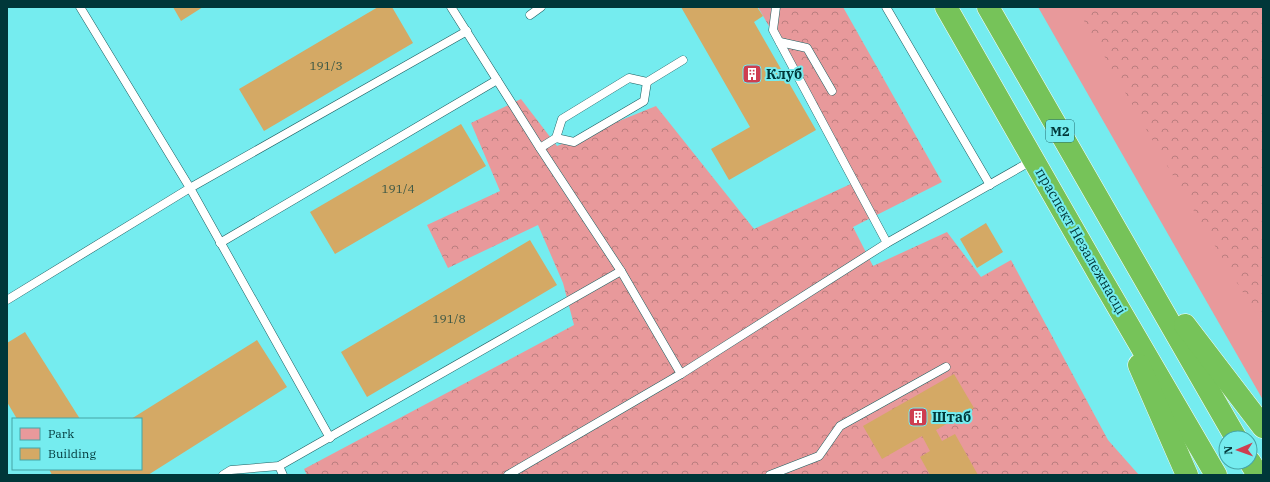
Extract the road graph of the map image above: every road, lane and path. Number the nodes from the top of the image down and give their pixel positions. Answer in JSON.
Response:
{"nodes":[{"id":1,"x":80,"y":7,"type":"edge"},
{"id":2,"x":451,"y":7,"type":"edge"},
{"id":3,"x":541,"y":7,"type":"edge"},
{"id":4,"x":776,"y":7,"type":"edge"},
{"id":5,"x":886,"y":7,"type":"edge"},
{"id":6,"x":946,"y":7,"type":"edge"},
{"id":7,"x":988,"y":7,"type":"edge"},
{"id":8,"x":530,"y":15,"type":"dead end"},
{"id":9,"x":467,"y":31,"type":"junction"},
{"id":10,"x":780,"y":42,"type":"junction"},
{"id":11,"x":683,"y":60,"type":"dead end"},
{"id":12,"x":497,"y":80,"type":"junction"},
{"id":13,"x":648,"y":82,"type":"junction"},
{"id":14,"x":832,"y":91,"type":"dead end"},
{"id":15,"x":556,"y":138,"type":"junction"},
{"id":16,"x":540,"y":148,"type":"junction"},
{"id":17,"x":1034,"y":160,"type":"junction"},
{"id":18,"x":990,"y":185,"type":"junction"},
{"id":19,"x":190,"y":188,"type":"junction"},
{"id":20,"x":220,"y":243,"type":"junction"},
{"id":21,"x":887,"y":243,"type":"junction"},
{"id":22,"x":1131,"y":255,"type":"junction"},
{"id":23,"x":621,"y":271,"type":"junction"},
{"id":24,"x":1101,"y":278,"type":"junction"},
{"id":25,"x":7,"y":300,"type":"edge"},
{"id":26,"x":946,"y":367,"type":"dead end"},
{"id":27,"x":681,"y":374,"type":"junction"},
{"id":28,"x":1263,"y":427,"type":"edge"},
{"id":29,"x":1231,"y":430,"type":"edge"},
{"id":30,"x":330,"y":438,"type":"junction"},
{"id":31,"x":278,"y":466,"type":"junction"},
{"id":32,"x":224,"y":475,"type":"edge"},
{"id":33,"x":283,"y":475,"type":"edge"},
{"id":34,"x":508,"y":475,"type":"edge"},
{"id":35,"x":770,"y":475,"type":"edge"},
{"id":36,"x":1187,"y":475,"type":"edge"},
{"id":37,"x":1216,"y":475,"type":"edge"}],
"edges":[{"from":1,"to":19,"type":"lane"},
{"from":2,"to":9,"type":"lane"},
{"from":3,"to":8,"type":"lane"},
{"from":4,"to":10,"type":"lane"},
{"from":5,"to":18,"type":"lane"},
{"from":6,"to":17,"type":"highway","name":"праспект Незалежнасці","number":"М2"},
{"from":7,"to":22,"type":"highway","number":"М2"},
{"from":9,"to":12,"type":"lane"},
{"from":9,"to":19,"type":"lane"},
{"from":10,"to":14,"type":"lane"},
{"from":10,"to":21,"type":"lane"},
{"from":11,"to":13,"type":"lane"},
{"from":12,"to":16,"type":"lane"},
{"from":12,"to":20,"type":"lane"},
{"from":13,"to":15,"type":"lane"},
{"from":13,"to":15,"type":"lane"},
{"from":15,"to":16,"type":"lane"},
{"from":16,"to":23,"type":"lane"},
{"from":17,"to":18,"type":"lane"},
{"from":17,"to":24,"type":"highway","name":"праспект Незалежнасці","number":"М2"},
{"from":18,"to":21,"type":"lane"},
{"from":19,"to":20,"type":"lane"},
{"from":19,"to":25,"type":"lane"},
{"from":20,"to":30,"type":"lane"},
{"from":21,"to":27,"type":"lane"},
{"from":22,"to":28,"type":"highway"},
{"from":22,"to":29,"type":"highway","number":"М2"},
{"from":23,"to":27,"type":"lane"},
{"from":23,"to":30,"type":"lane"},
{"from":24,"to":36,"type":"highway"},
{"from":24,"to":37,"type":"highway","name":"праспект Незалежнасці","number":"М2"},
{"from":26,"to":35,"type":"lane"},
{"from":27,"to":34,"type":"lane"},
{"from":30,"to":31,"type":"lane"},
{"from":31,"to":32,"type":"lane"},
{"from":31,"to":33,"type":"lane"}]}
